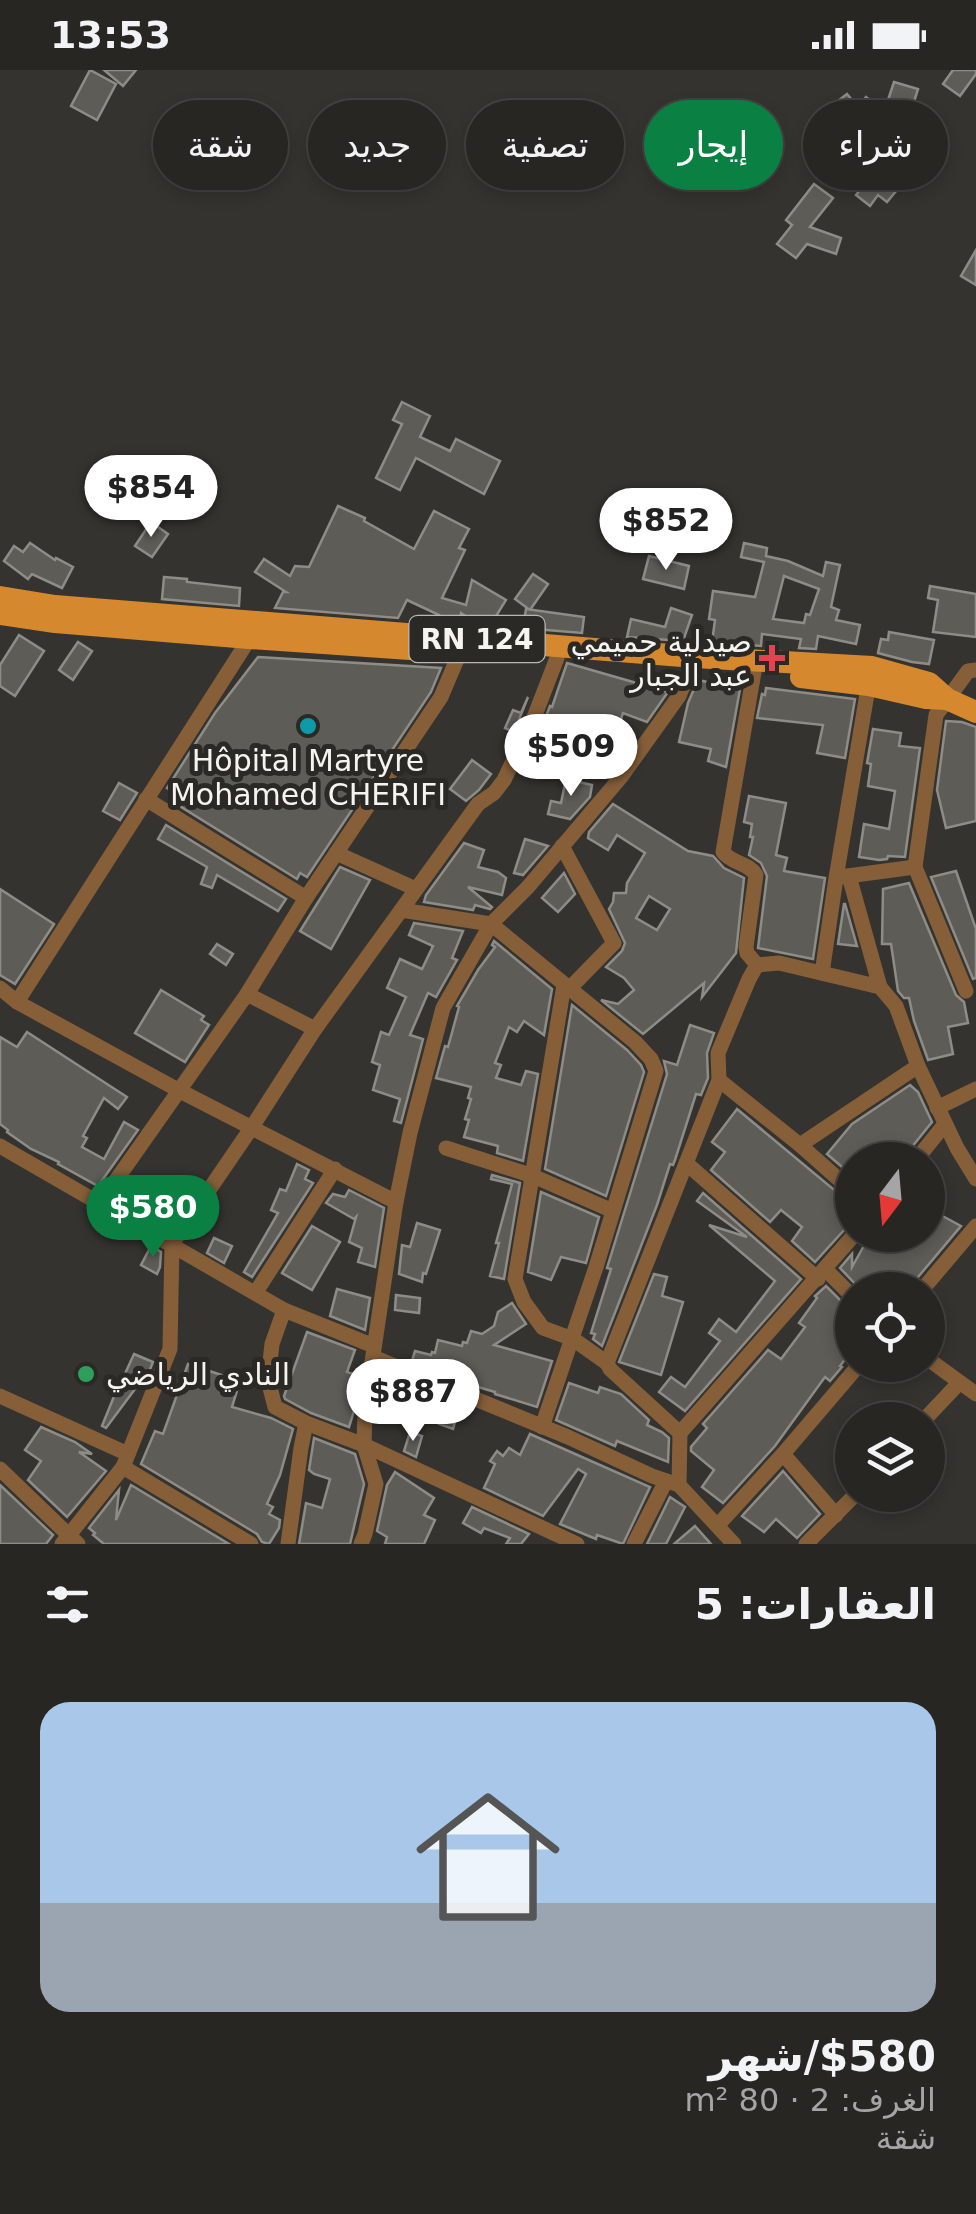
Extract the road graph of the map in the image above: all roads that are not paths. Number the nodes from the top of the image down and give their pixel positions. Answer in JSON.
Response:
{"nodes":[{"id":1,"x":0,"y":597,"type":"edge"},
{"id":2,"x":0,"y":614,"type":"edge"},
{"id":3,"x":255,"y":629,"type":"junction"},
{"id":4,"x":460,"y":652,"type":"junction"},
{"id":5,"x":557,"y":658,"type":"junction"},
{"id":6,"x":694,"y":662,"type":"junction"},
{"id":7,"x":976,"y":670,"type":"edge"},
{"id":8,"x":754,"y":672,"type":"junction"},
{"id":9,"x":870,"y":676,"type":"junction"},
{"id":10,"x":947,"y":699,"type":"junction"},
{"id":11,"x":976,"y":712,"type":"edge"},
{"id":12,"x":146,"y":799,"type":"junction"},
{"id":13,"x":562,"y":846,"type":"junction"},
{"id":14,"x":336,"y":853,"type":"junction"},
{"id":15,"x":915,"y":867,"type":"junction"},
{"id":16,"x":842,"y":877,"type":"junction"},
{"id":17,"x":416,"y":889,"type":"junction"},
{"id":18,"x":306,"y":898,"type":"junction"},
{"id":19,"x":401,"y":910,"type":"junction"},
{"id":20,"x":491,"y":924,"type":"junction"},
{"id":21,"x":757,"y":965,"type":"junction"},
{"id":22,"x":822,"y":974,"type":"junction"},
{"id":23,"x":567,"y":987,"type":"junction"},
{"id":24,"x":880,"y":987,"type":"junction"},
{"id":25,"x":0,"y":988,"type":"edge"},
{"id":26,"x":966,"y":991,"type":"dead end"},
{"id":27,"x":247,"y":994,"type":"junction"},
{"id":28,"x":17,"y":1002,"type":"junction"},
{"id":29,"x":315,"y":1029,"type":"junction"},
{"id":30,"x":918,"y":1066,"type":"junction"},
{"id":31,"x":719,"y":1080,"type":"junction"},
{"id":32,"x":976,"y":1089,"type":"edge"},
{"id":33,"x":180,"y":1091,"type":"junction"},
{"id":34,"x":937,"y":1108,"type":"junction"},
{"id":35,"x":945,"y":1124,"type":"junction"},
{"id":36,"x":252,"y":1127,"type":"junction"},
{"id":37,"x":930,"y":1142,"type":"edge"},
{"id":38,"x":800,"y":1145,"type":"junction"},
{"id":39,"x":0,"y":1146,"type":"edge"},
{"id":40,"x":446,"y":1148,"type":"dead end"},
{"id":41,"x":686,"y":1163,"type":"junction"},
{"id":42,"x":335,"y":1170,"type":"junction"},
{"id":43,"x":835,"y":1175,"type":"edge"},
{"id":44,"x":532,"y":1176,"type":"junction"},
{"id":45,"x":976,"y":1179,"type":"edge"},
{"id":46,"x":396,"y":1202,"type":"junction"},
{"id":47,"x":100,"y":1203,"type":"junction"},
{"id":48,"x":613,"y":1210,"type":"junction"},
{"id":49,"x":976,"y":1226,"type":"edge"},
{"id":50,"x":172,"y":1244,"type":"junction"},
{"id":51,"x":840,"y":1252,"type":"edge"},
{"id":52,"x":937,"y":1272,"type":"edge"},
{"id":53,"x":822,"y":1274,"type":"junction"},
{"id":54,"x":835,"y":1284,"type":"edge"},
{"id":55,"x":256,"y":1292,"type":"junction"},
{"id":56,"x":284,"y":1310,"type":"junction"},
{"id":57,"x":573,"y":1338,"type":"junction"},
{"id":58,"x":373,"y":1351,"type":"junction"},
{"id":59,"x":607,"y":1363,"type":"junction"},
{"id":60,"x":945,"y":1372,"type":"edge"},
{"id":61,"x":844,"y":1382,"type":"edge"},
{"id":62,"x":959,"y":1383,"type":"junction"},
{"id":63,"x":976,"y":1394,"type":"edge"},
{"id":64,"x":0,"y":1396,"type":"edge"},
{"id":65,"x":941,"y":1402,"type":"edge"},
{"id":66,"x":306,"y":1423,"type":"junction"},
{"id":67,"x":542,"y":1428,"type":"junction"},
{"id":68,"x":680,"y":1434,"type":"junction"},
{"id":69,"x":364,"y":1445,"type":"junction"},
{"id":70,"x":783,"y":1454,"type":"junction"},
{"id":71,"x":125,"y":1461,"type":"junction"},
{"id":72,"x":0,"y":1470,"type":"edge"},
{"id":73,"x":672,"y":1483,"type":"junction"},
{"id":74,"x":839,"y":1512,"type":"edge"},
{"id":75,"x":836,"y":1516,"type":"junction"},
{"id":76,"x":718,"y":1525,"type":"junction"},
{"id":77,"x":69,"y":1542,"type":"edge"},
{"id":78,"x":251,"y":1544,"type":"edge"},
{"id":79,"x":288,"y":1544,"type":"edge"},
{"id":80,"x":361,"y":1544,"type":"edge"},
{"id":81,"x":577,"y":1544,"type":"edge"},
{"id":82,"x":634,"y":1544,"type":"edge"},
{"id":83,"x":734,"y":1544,"type":"edge"},
{"id":84,"x":806,"y":1544,"type":"edge"}],
"edges":[{"from":1,"to":3,"type":"main road","number":"RN 124"},
{"from":2,"to":3,"type":"main road","number":"RN 124"},
{"from":3,"to":4,"type":"main road","number":"RN 124"},
{"from":3,"to":6,"type":"main road","number":"RN 124"},
{"from":3,"to":12,"type":"street"},
{"from":4,"to":5,"type":"main road","number":"RN 124"},
{"from":4,"to":14,"type":"street"},
{"from":5,"to":6,"type":"main road","number":"RN 124"},
{"from":5,"to":17,"type":"street"},
{"from":6,"to":8,"type":"main road","number":"RN 124"},
{"from":6,"to":9,"type":"main road","number":"RN 124"},
{"from":6,"to":13,"type":"street"},
{"from":7,"to":10,"type":"street"},
{"from":8,"to":9,"type":"main road","number":"RN 124"},
{"from":8,"to":21,"type":"street"},
{"from":9,"to":10,"type":"main road","number":"RN 124"},
{"from":9,"to":16,"type":"street"},
{"from":10,"to":11,"type":"main road","number":"RN 124"},
{"from":10,"to":15,"type":"street"},
{"from":12,"to":18,"type":"street"},
{"from":12,"to":28,"type":"street"},
{"from":13,"to":20,"type":"street"},
{"from":13,"to":23,"type":"street"},
{"from":14,"to":17,"type":"street"},
{"from":14,"to":18,"type":"street"},
{"from":15,"to":16,"type":"street"},
{"from":15,"to":26,"type":"street"},
{"from":16,"to":22,"type":"street"},
{"from":16,"to":24,"type":"street"},
{"from":17,"to":19,"type":"street"},
{"from":18,"to":27,"type":"street"},
{"from":19,"to":20,"type":"street"},
{"from":19,"to":29,"type":"street"},
{"from":20,"to":23,"type":"street"},
{"from":20,"to":46,"type":"street"},
{"from":21,"to":22,"type":"street"},
{"from":21,"to":31,"type":"street"},
{"from":22,"to":24,"type":"street"},
{"from":23,"to":44,"type":"street"},
{"from":23,"to":48,"type":"street"},
{"from":24,"to":30,"type":"street"},
{"from":25,"to":28,"type":"street"},
{"from":27,"to":29,"type":"street"},
{"from":27,"to":33,"type":"street"},
{"from":28,"to":33,"type":"street"},
{"from":29,"to":36,"type":"street"},
{"from":30,"to":34,"type":"street"},
{"from":30,"to":38,"type":"street"},
{"from":31,"to":38,"type":"street"},
{"from":31,"to":41,"type":"street"},
{"from":32,"to":34,"type":"street"},
{"from":33,"to":36,"type":"street"},
{"from":33,"to":47,"type":"street"},
{"from":34,"to":35,"type":"street"},
{"from":35,"to":37,"type":"street"},
{"from":35,"to":45,"type":"street"},
{"from":36,"to":42,"type":"street"},
{"from":36,"to":50,"type":"street"},
{"from":38,"to":43,"type":"street"},
{"from":39,"to":47,"type":"street"},
{"from":40,"to":44,"type":"street"},
{"from":41,"to":53,"type":"street"},
{"from":41,"to":59,"type":"street"},
{"from":42,"to":46,"type":"street"},
{"from":42,"to":55,"type":"street"},
{"from":44,"to":48,"type":"street"},
{"from":44,"to":57,"type":"street"},
{"from":46,"to":58,"type":"street"},
{"from":47,"to":50,"type":"street"},
{"from":48,"to":57,"type":"street"},
{"from":49,"to":52,"type":"street"},
{"from":50,"to":55,"type":"street"},
{"from":50,"to":71,"type":"street"},
{"from":51,"to":53,"type":"street"},
{"from":53,"to":54,"type":"street"},
{"from":53,"to":68,"type":"street"},
{"from":55,"to":56,"type":"street"},
{"from":56,"to":58,"type":"street"},
{"from":56,"to":66,"type":"street"},
{"from":57,"to":59,"type":"street"},
{"from":57,"to":67,"type":"street"},
{"from":58,"to":67,"type":"street"},
{"from":58,"to":69,"type":"street"},
{"from":59,"to":68,"type":"street"},
{"from":60,"to":62,"type":"street"},
{"from":61,"to":70,"type":"street"},
{"from":62,"to":63,"type":"street"},
{"from":62,"to":65,"type":"street"},
{"from":64,"to":71,"type":"street"},
{"from":66,"to":69,"type":"street"},
{"from":66,"to":79,"type":"street"},
{"from":67,"to":73,"type":"street"},
{"from":68,"to":73,"type":"street"},
{"from":69,"to":80,"type":"street"},
{"from":69,"to":81,"type":"street"},
{"from":70,"to":75,"type":"street"},
{"from":70,"to":76,"type":"street"},
{"from":71,"to":77,"type":"street"},
{"from":71,"to":78,"type":"street"},
{"from":72,"to":77,"type":"street"},
{"from":73,"to":76,"type":"street"},
{"from":73,"to":82,"type":"street"},
{"from":74,"to":75,"type":"street"},
{"from":75,"to":84,"type":"street"},
{"from":76,"to":83,"type":"street"}]}
